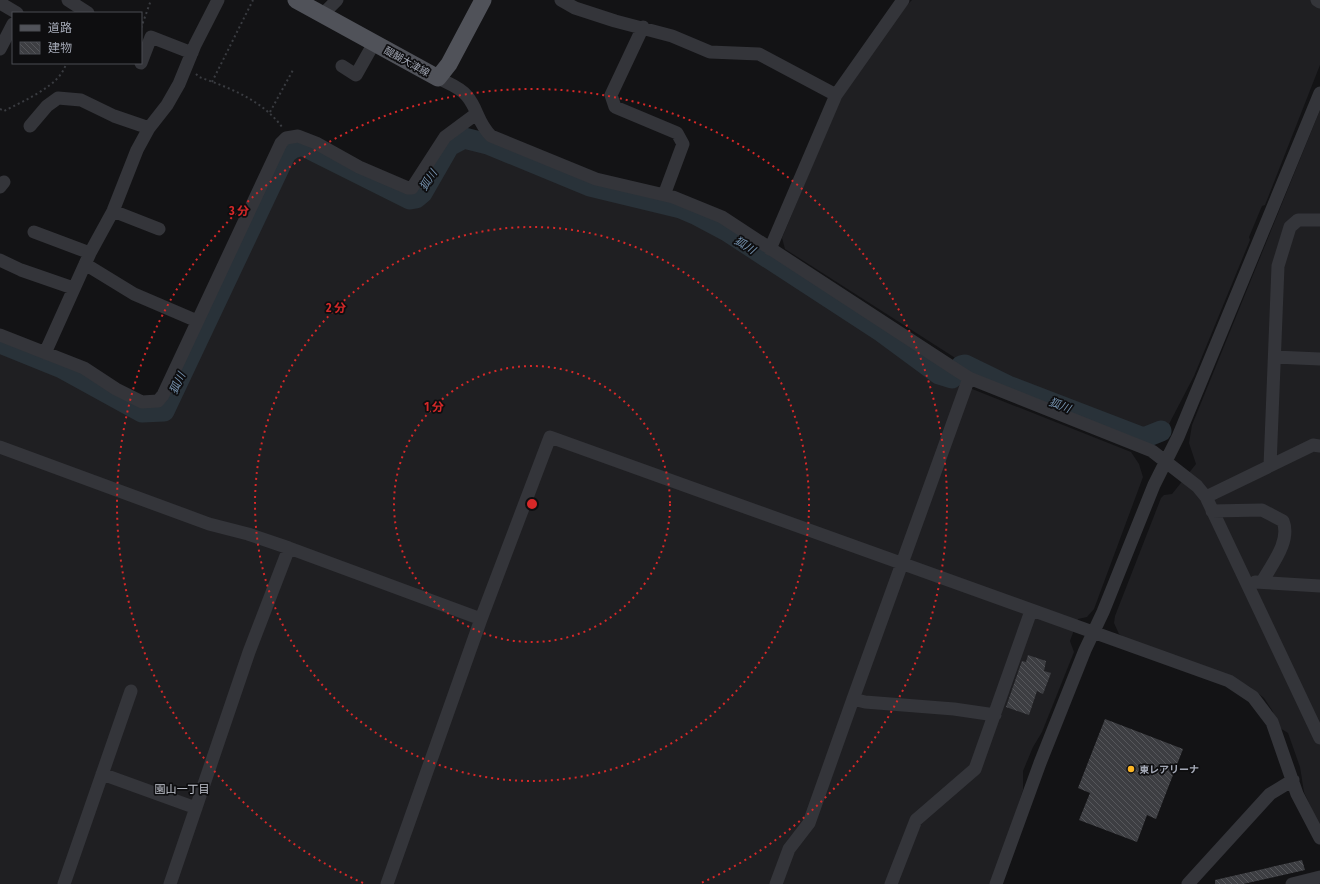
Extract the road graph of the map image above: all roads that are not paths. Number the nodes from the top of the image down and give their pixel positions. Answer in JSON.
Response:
{"nodes":[{"id":1,"x":68,"y":0,"type":"edge"},
{"id":2,"x":218,"y":0,"type":"edge"},
{"id":3,"x":296,"y":0,"type":"edge"},
{"id":4,"x":337,"y":0,"type":"edge"},
{"id":5,"x":483,"y":0,"type":"edge"},
{"id":6,"x":561,"y":0,"type":"edge"},
{"id":7,"x":903,"y":0,"type":"edge"},
{"id":8,"x":0,"y":3,"type":"edge"},
{"id":9,"x":15,"y":12,"type":"edge"},
{"id":10,"x":86,"y":12,"type":"edge"},
{"id":11,"x":323,"y":14,"type":"junction"},
{"id":12,"x":12,"y":26,"type":"edge"},
{"id":13,"x":643,"y":27,"type":"junction"},
{"id":14,"x":146,"y":34,"type":"edge"},
{"id":15,"x":374,"y":43,"type":"junction"},
{"id":16,"x":0,"y":49,"type":"edge"},
{"id":17,"x":142,"y":54,"type":"edge"},
{"id":18,"x":189,"y":58,"type":"junction"},
{"id":19,"x":342,"y":66,"type":"dead end"},
{"id":20,"x":438,"y":78,"type":"junction"},
{"id":21,"x":1320,"y":92,"type":"edge"},
{"id":22,"x":836,"y":95,"type":"junction"},
{"id":23,"x":476,"y":114,"type":"junction"},
{"id":24,"x":30,"y":126,"type":"dead end"},
{"id":25,"x":149,"y":128,"type":"junction"},
{"id":26,"x":664,"y":195,"type":"junction"},
{"id":27,"x":113,"y":211,"type":"junction"},
{"id":28,"x":1320,"y":220,"type":"edge"},
{"id":29,"x":159,"y":229,"type":"dead end"},
{"id":30,"x":34,"y":232,"type":"dead end"},
{"id":31,"x":770,"y":249,"type":"junction"},
{"id":32,"x":87,"y":258,"type":"junction"},
{"id":33,"x":0,"y":260,"type":"edge"},
{"id":34,"x":73,"y":288,"type":"junction"},
{"id":35,"x":197,"y":320,"type":"junction"},
{"id":36,"x":0,"y":335,"type":"edge"},
{"id":37,"x":45,"y":352,"type":"junction"},
{"id":38,"x":1275,"y":357,"type":"junction"},
{"id":39,"x":1319,"y":357,"type":"edge"},
{"id":40,"x":969,"y":378,"type":"junction"},
{"id":41,"x":1320,"y":446,"type":"edge"},
{"id":42,"x":0,"y":447,"type":"edge"},
{"id":43,"x":1165,"y":462,"type":"junction"},
{"id":44,"x":1270,"y":466,"type":"junction"},
{"id":45,"x":1206,"y":497,"type":"junction"},
{"id":46,"x":1212,"y":511,"type":"junction"},
{"id":47,"x":289,"y":548,"type":"junction"},
{"id":48,"x":903,"y":564,"type":"junction"},
{"id":49,"x":1245,"y":581,"type":"junction"},
{"id":50,"x":1262,"y":582,"type":"junction"},
{"id":51,"x":1320,"y":586,"type":"edge"},
{"id":52,"x":1031,"y":611,"type":"junction"},
{"id":53,"x":481,"y":619,"type":"junction"},
{"id":54,"x":1093,"y":633,"type":"junction"},
{"id":55,"x":131,"y":691,"type":"dead end"},
{"id":56,"x":853,"y":699,"type":"junction"},
{"id":57,"x":995,"y":715,"type":"junction"},
{"id":58,"x":1320,"y":738,"type":"edge"},
{"id":59,"x":102,"y":774,"type":"junction"},
{"id":60,"x":1293,"y":780,"type":"junction"},
{"id":61,"x":196,"y":808,"type":"junction"},
{"id":62,"x":1320,"y":838,"type":"edge"},
{"id":63,"x":1320,"y":877,"type":"edge"},
{"id":64,"x":64,"y":884,"type":"edge"},
{"id":65,"x":170,"y":884,"type":"edge"},
{"id":66,"x":387,"y":884,"type":"edge"},
{"id":67,"x":776,"y":884,"type":"edge"},
{"id":68,"x":890,"y":884,"type":"edge"},
{"id":69,"x":996,"y":884,"type":"edge"},
{"id":70,"x":1188,"y":884,"type":"edge"},
{"id":71,"x":1292,"y":884,"type":"edge"}],
"edges":[{"from":1,"to":10,"type":"street"},
{"from":2,"to":18,"type":"street"},
{"from":3,"to":11,"type":"main road","name":"醍醐大津線"},
{"from":4,"to":11,"type":"street"},
{"from":5,"to":20,"type":"main road","name":"醍醐大津線"},
{"from":6,"to":13,"type":"street"},
{"from":7,"to":22,"type":"street"},
{"from":8,"to":9,"type":"street"},
{"from":11,"to":15,"type":"main road","name":"醍醐大津線"},
{"from":12,"to":16,"type":"street"},
{"from":13,"to":22,"type":"street"},
{"from":13,"to":26,"type":"street"},
{"from":14,"to":17,"type":"street"},
{"from":14,"to":18,"type":"street"},
{"from":15,"to":19,"type":"street"},
{"from":15,"to":20,"type":"main road","name":"醍醐大津線"},
{"from":18,"to":25,"type":"street"},
{"from":20,"to":23,"type":"street"},
{"from":21,"to":43,"type":"street"},
{"from":22,"to":31,"type":"street"},
{"from":23,"to":26,"type":"street"},
{"from":23,"to":35,"type":"street"},
{"from":24,"to":25,"type":"street"},
{"from":25,"to":27,"type":"street"},
{"from":26,"to":31,"type":"street"},
{"from":27,"to":29,"type":"street"},
{"from":27,"to":32,"type":"street"},
{"from":28,"to":38,"type":"street"},
{"from":30,"to":32,"type":"street"},
{"from":31,"to":40,"type":"street"},
{"from":32,"to":34,"type":"street"},
{"from":32,"to":35,"type":"street"},
{"from":33,"to":34,"type":"street"},
{"from":34,"to":37,"type":"street"},
{"from":35,"to":37,"type":"street"},
{"from":36,"to":37,"type":"street"},
{"from":38,"to":39,"type":"street"},
{"from":38,"to":44,"type":"street"},
{"from":40,"to":43,"type":"street"},
{"from":40,"to":48,"type":"street"},
{"from":41,"to":44,"type":"street"},
{"from":42,"to":47,"type":"street"},
{"from":43,"to":45,"type":"street"},
{"from":43,"to":54,"type":"street"},
{"from":44,"to":45,"type":"street"},
{"from":45,"to":46,"type":"street"},
{"from":46,"to":49,"type":"street"},
{"from":46,"to":50,"type":"street"},
{"from":47,"to":53,"type":"street"},
{"from":47,"to":61,"type":"street"},
{"from":48,"to":52,"type":"street"},
{"from":48,"to":53,"type":"street"},
{"from":48,"to":56,"type":"street"},
{"from":49,"to":50,"type":"street"},
{"from":49,"to":58,"type":"street"},
{"from":50,"to":51,"type":"street"},
{"from":52,"to":54,"type":"street"},
{"from":52,"to":57,"type":"street"},
{"from":53,"to":66,"type":"street"},
{"from":54,"to":60,"type":"street"},
{"from":54,"to":69,"type":"street"},
{"from":55,"to":59,"type":"street"},
{"from":56,"to":57,"type":"street"},
{"from":56,"to":67,"type":"street"},
{"from":57,"to":68,"type":"street"},
{"from":59,"to":61,"type":"street"},
{"from":59,"to":64,"type":"street"},
{"from":60,"to":62,"type":"street"},
{"from":60,"to":70,"type":"street"},
{"from":61,"to":65,"type":"street"},
{"from":63,"to":71,"type":"street"}]}
